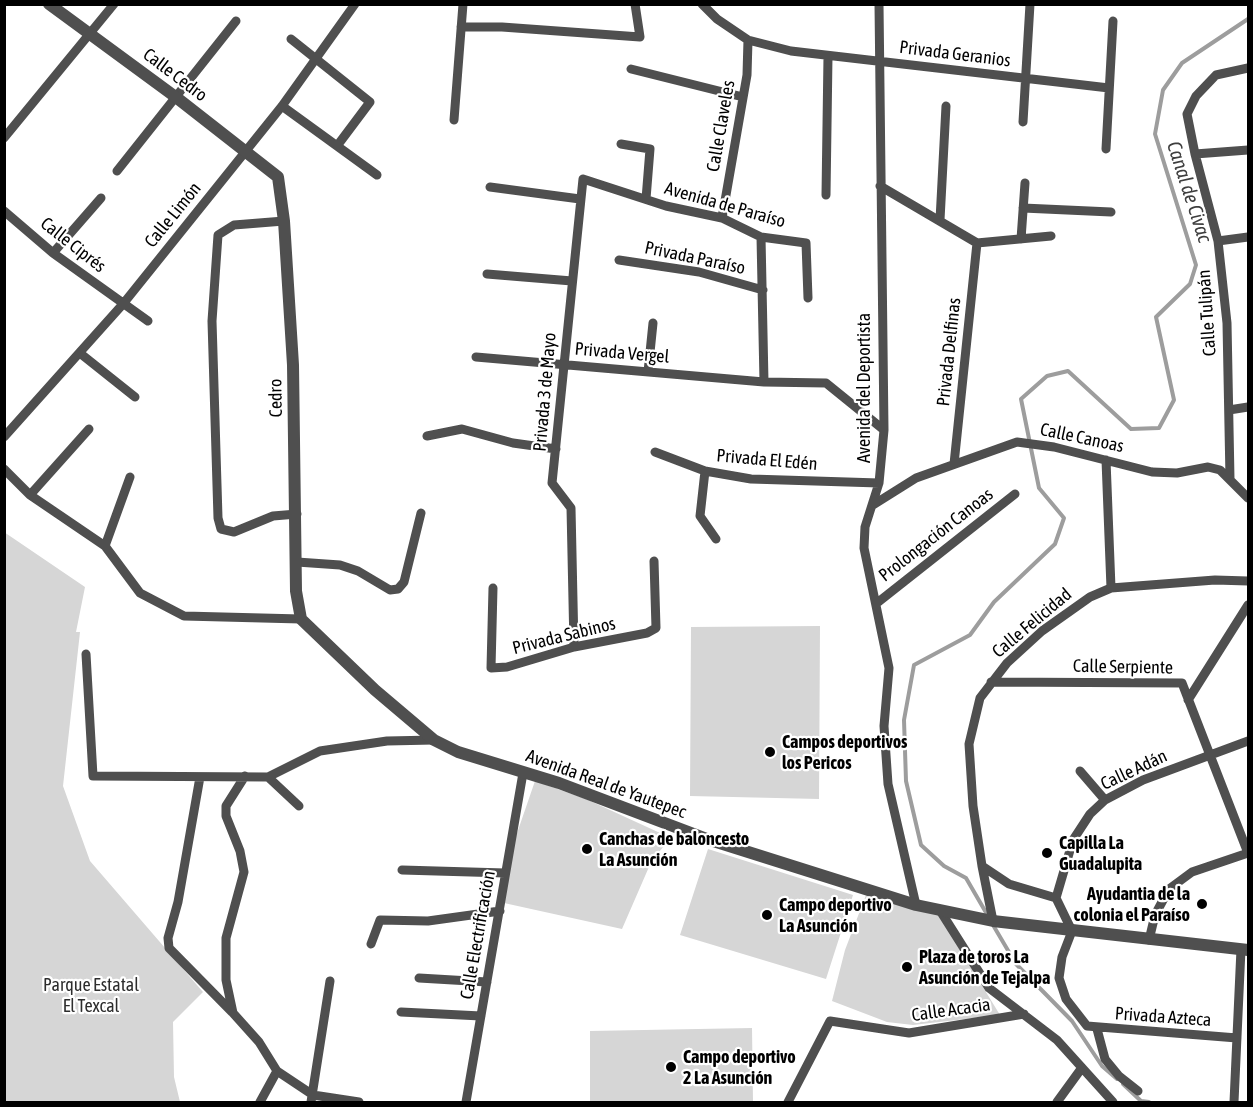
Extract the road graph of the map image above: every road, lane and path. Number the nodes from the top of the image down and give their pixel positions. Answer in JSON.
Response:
{"nodes":[{"id":1,"x":49,"y":4,"type":"edge"},
{"id":2,"x":114,"y":4,"type":"edge"},
{"id":3,"x":355,"y":4,"type":"edge"},
{"id":4,"x":463,"y":4,"type":"edge"},
{"id":5,"x":635,"y":4,"type":"edge"},
{"id":6,"x":702,"y":4,"type":"edge"},
{"id":7,"x":879,"y":4,"type":"edge"},
{"id":8,"x":1030,"y":4,"type":"edge"},
{"id":9,"x":236,"y":21,"type":"dead end"},
{"id":10,"x":1113,"y":21,"type":"dead end"},
{"id":11,"x":461,"y":27,"type":"junction"},
{"id":12,"x":90,"y":34,"type":"junction"},
{"id":13,"x":291,"y":39,"type":"dead end"},
{"id":14,"x":748,"y":40,"type":"junction"},
{"id":15,"x":828,"y":56,"type":"junction"},
{"id":16,"x":316,"y":59,"type":"junction"},
{"id":17,"x":880,"y":61,"type":"junction"},
{"id":18,"x":1248,"y":68,"type":"edge"},
{"id":19,"x":631,"y":69,"type":"dead end"},
{"id":20,"x":1026,"y":80,"type":"junction"},
{"id":21,"x":1109,"y":88,"type":"junction"},
{"id":22,"x":743,"y":97,"type":"junction"},
{"id":23,"x":177,"y":98,"type":"junction"},
{"id":24,"x":282,"y":106,"type":"junction"},
{"id":25,"x":946,"y":106,"type":"dead end"},
{"id":26,"x":454,"y":120,"type":"dead end"},
{"id":27,"x":1023,"y":122,"type":"dead end"},
{"id":28,"x":4,"y":138,"type":"edge"},
{"id":29,"x":621,"y":144,"type":"dead end"},
{"id":30,"x":337,"y":146,"type":"junction"},
{"id":31,"x":1106,"y":149,"type":"dead end"},
{"id":32,"x":1248,"y":150,"type":"edge"},
{"id":33,"x":246,"y":151,"type":"junction"},
{"id":34,"x":1195,"y":154,"type":"junction"},
{"id":35,"x":117,"y":171,"type":"dead end"},
{"id":36,"x":377,"y":175,"type":"dead end"},
{"id":37,"x":278,"y":177,"type":"joint"},
{"id":38,"x":582,"y":179,"type":"joint"},
{"id":39,"x":1025,"y":183,"type":"dead end"},
{"id":40,"x":880,"y":186,"type":"junction"},
{"id":41,"x":490,"y":188,"type":"dead end"},
{"id":42,"x":826,"y":195,"type":"dead end"},
{"id":43,"x":101,"y":198,"type":"dead end"},
{"id":44,"x":580,"y":199,"type":"junction"},
{"id":45,"x":646,"y":199,"type":"junction"},
{"id":46,"x":1023,"y":208,"type":"junction"},
{"id":47,"x":4,"y":210,"type":"edge"},
{"id":48,"x":1111,"y":212,"type":"dead end"},
{"id":49,"x":722,"y":218,"type":"junction"},
{"id":50,"x":940,"y":220,"type":"junction"},
{"id":51,"x":284,"y":221,"type":"junction"},
{"id":52,"x":1051,"y":236,"type":"dead end"},
{"id":53,"x":761,"y":237,"type":"junction"},
{"id":54,"x":1248,"y":237,"type":"edge"},
{"id":55,"x":1021,"y":240,"type":"junction"},
{"id":56,"x":1218,"y":241,"type":"junction"},
{"id":57,"x":977,"y":243,"type":"junction"},
{"id":58,"x":53,"y":253,"type":"junction"},
{"id":59,"x":620,"y":260,"type":"dead end"},
{"id":60,"x":487,"y":274,"type":"dead end"},
{"id":61,"x":572,"y":281,"type":"junction"},
{"id":62,"x":763,"y":290,"type":"junction"},
{"id":63,"x":808,"y":298,"type":"dead end"},
{"id":64,"x":123,"y":304,"type":"junction"},
{"id":65,"x":148,"y":321,"type":"dead end"},
{"id":66,"x":653,"y":323,"type":"dead end"},
{"id":67,"x":81,"y":354,"type":"junction"},
{"id":68,"x":476,"y":357,"type":"dead end"},
{"id":69,"x":563,"y":365,"type":"junction"},
{"id":70,"x":648,"y":372,"type":"junction"},
{"id":71,"x":764,"y":382,"type":"junction"},
{"id":72,"x":135,"y":398,"type":"dead end"},
{"id":73,"x":1248,"y":407,"type":"edge"},
{"id":74,"x":1228,"y":410,"type":"junction"},
{"id":75,"x":89,"y":429,"type":"dead end"},
{"id":76,"x":884,"y":430,"type":"junction"},
{"id":77,"x":426,"y":436,"type":"dead end"},
{"id":78,"x":4,"y":437,"type":"edge"},
{"id":79,"x":556,"y":449,"type":"junction"},
{"id":80,"x":655,"y":452,"type":"dead end"},
{"id":81,"x":1106,"y":460,"type":"junction"},
{"id":82,"x":954,"y":464,"type":"junction"},
{"id":83,"x":4,"y":469,"type":"edge"},
{"id":84,"x":705,"y":471,"type":"junction"},
{"id":85,"x":130,"y":477,"type":"dead end"},
{"id":86,"x":1230,"y":479,"type":"junction"},
{"id":87,"x":879,"y":483,"type":"junction"},
{"id":88,"x":1015,"y":494,"type":"dead end"},
{"id":89,"x":30,"y":495,"type":"junction"},
{"id":90,"x":1248,"y":498,"type":"edge"},
{"id":91,"x":873,"y":505,"type":"junction"},
{"id":92,"x":421,"y":513,"type":"dead end"},
{"id":93,"x":297,"y":514,"type":"junction"},
{"id":94,"x":716,"y":539,"type":"dead end"},
{"id":95,"x":105,"y":546,"type":"junction"},
{"id":96,"x":654,"y":561,"type":"dead end"},
{"id":97,"x":297,"y":562,"type":"junction"},
{"id":98,"x":1248,"y":581,"type":"edge"},
{"id":99,"x":493,"y":588,"type":"dead end"},
{"id":100,"x":1111,"y":588,"type":"junction"},
{"id":101,"x":877,"y":603,"type":"junction"},
{"id":102,"x":1248,"y":605,"type":"edge"},
{"id":103,"x":301,"y":618,"type":"junction"},
{"id":104,"x":574,"y":647,"type":"junction"},
{"id":105,"x":86,"y":654,"type":"dead end"},
{"id":106,"x":991,"y":682,"type":"junction"},
{"id":107,"x":1188,"y":700,"type":"junction"},
{"id":108,"x":434,"y":740,"type":"junction"},
{"id":109,"x":1248,"y":741,"type":"edge"},
{"id":110,"x":1210,"y":755,"type":"junction"},
{"id":111,"x":1080,"y":771,"type":"dead end"},
{"id":112,"x":523,"y":773,"type":"junction"},
{"id":113,"x":245,"y":776,"type":"junction"},
{"id":114,"x":200,"y":777,"type":"junction"},
{"id":115,"x":268,"y":777,"type":"junction"},
{"id":116,"x":1105,"y":800,"type":"junction"},
{"id":117,"x":299,"y":806,"type":"dead end"},
{"id":118,"x":1248,"y":853,"type":"edge"},
{"id":119,"x":982,"y":866,"type":"junction"},
{"id":120,"x":402,"y":870,"type":"dead end"},
{"id":121,"x":505,"y":873,"type":"junction"},
{"id":122,"x":1056,"y":898,"type":"junction"},
{"id":123,"x":916,"y":905,"type":"junction"},
{"id":124,"x":500,"y":911,"type":"junction"},
{"id":125,"x":947,"y":913,"type":"junction"},
{"id":126,"x":992,"y":921,"type":"junction"},
{"id":127,"x":1072,"y":931,"type":"junction"},
{"id":128,"x":1149,"y":940,"type":"junction"},
{"id":129,"x":371,"y":944,"type":"dead end"},
{"id":130,"x":1245,"y":949,"type":"edge"},
{"id":131,"x":419,"y":978,"type":"dead end"},
{"id":132,"x":330,"y":981,"type":"dead end"},
{"id":133,"x":487,"y":982,"type":"junction"},
{"id":134,"x":401,"y":1012,"type":"dead end"},
{"id":135,"x":233,"y":1013,"type":"junction"},
{"id":136,"x":1024,"y":1014,"type":"junction"},
{"id":137,"x":481,"y":1016,"type":"junction"},
{"id":138,"x":1092,"y":1027,"type":"junction"},
{"id":139,"x":1237,"y":1038,"type":"junction"},
{"id":140,"x":1081,"y":1069,"type":"junction"},
{"id":141,"x":277,"y":1071,"type":"junction"},
{"id":142,"x":1138,"y":1091,"type":"dead end"},
{"id":143,"x":312,"y":1099,"type":"edge"},
{"id":144,"x":260,"y":1102,"type":"edge"},
{"id":145,"x":359,"y":1102,"type":"edge"},
{"id":146,"x":466,"y":1102,"type":"edge"},
{"id":147,"x":788,"y":1102,"type":"edge"},
{"id":148,"x":1057,"y":1102,"type":"edge"},
{"id":149,"x":1113,"y":1102,"type":"edge"},
{"id":150,"x":1234,"y":1102,"type":"edge"}],
"edges":[{"from":1,"to":12,"type":"street","name":"Calle Cedro"},
{"from":2,"to":12,"type":"street"},
{"from":3,"to":16,"type":"street","name":"Calle Limón"},
{"from":4,"to":11,"type":"street"},
{"from":5,"to":11,"type":"street"},
{"from":6,"to":14,"type":"street","name":"Privada Geranios"},
{"from":7,"to":17,"type":"street","name":"Avenida del Deportista"},
{"from":8,"to":20,"type":"street"},
{"from":9,"to":23,"type":"street"},
{"from":10,"to":21,"type":"street"},
{"from":11,"to":26,"type":"street"},
{"from":12,"to":23,"type":"street","name":"Calle Cedro"},
{"from":12,"to":28,"type":"street"},
{"from":13,"to":16,"type":"street"},
{"from":14,"to":15,"type":"street","name":"Privada Geranios"},
{"from":14,"to":22,"type":"street","name":"Calle Claveles"},
{"from":15,"to":17,"type":"street","name":"Privada Geranios"},
{"from":15,"to":42,"type":"street"},
{"from":16,"to":24,"type":"street","name":"Calle Limón"},
{"from":16,"to":30,"type":"street"},
{"from":17,"to":20,"type":"street","name":"Privada Geranios"},
{"from":17,"to":40,"type":"street","name":"Avenida del Deportista"},
{"from":18,"to":34,"type":"street","name":"Calle Tulipán"},
{"from":19,"to":22,"type":"street"},
{"from":20,"to":21,"type":"street","name":"Privada Geranios"},
{"from":20,"to":27,"type":"street","name":"Privada Geranios"},
{"from":21,"to":31,"type":"street"},
{"from":22,"to":49,"type":"street","name":"Calle Claveles"},
{"from":23,"to":33,"type":"street","name":"Calle Cedro"},
{"from":23,"to":35,"type":"street"},
{"from":24,"to":30,"type":"street"},
{"from":24,"to":33,"type":"street","name":"Calle Limón"},
{"from":25,"to":50,"type":"street"},
{"from":29,"to":45,"type":"street"},
{"from":30,"to":36,"type":"street"},
{"from":32,"to":34,"type":"street"},
{"from":33,"to":37,"type":"street","name":"Calle Cedro"},
{"from":33,"to":64,"type":"street","name":"Calle Limón"},
{"from":34,"to":56,"type":"street","name":"Calle Tulipán"},
{"from":37,"to":51,"type":"street","name":"Cedro"},
{"from":38,"to":44,"type":"street","name":"Privada 3 de Mayo"},
{"from":38,"to":45,"type":"street","name":"Avenida de Paraíso"},
{"from":39,"to":46,"type":"street"},
{"from":40,"to":50,"type":"street"},
{"from":40,"to":76,"type":"street","name":"Avenida del Deportista"},
{"from":41,"to":44,"type":"street"},
{"from":43,"to":58,"type":"street"},
{"from":44,"to":61,"type":"street","name":"Privada 3 de Mayo"},
{"from":45,"to":49,"type":"street","name":"Avenida de Paraíso"},
{"from":46,"to":48,"type":"street"},
{"from":46,"to":55,"type":"street"},
{"from":47,"to":58,"type":"street","name":"Calle Ciprés"},
{"from":49,"to":53,"type":"street","name":"Avenida de Paraíso"},
{"from":50,"to":57,"type":"street"},
{"from":51,"to":93,"type":"street","name":"Cedro"},
{"from":51,"to":93,"type":"street"},
{"from":52,"to":55,"type":"street"},
{"from":53,"to":62,"type":"street"},
{"from":53,"to":63,"type":"street","name":"Avenida de Paraíso"},
{"from":54,"to":56,"type":"street"},
{"from":55,"to":57,"type":"street"},
{"from":56,"to":74,"type":"street","name":"Calle Tulipán"},
{"from":57,"to":82,"type":"street","name":"Privada Delfinas"},
{"from":58,"to":64,"type":"street","name":"Calle Ciprés"},
{"from":59,"to":62,"type":"street","name":"Privada Paraíso"},
{"from":60,"to":61,"type":"street"},
{"from":61,"to":69,"type":"street","name":"Privada 3 de Mayo"},
{"from":62,"to":71,"type":"street"},
{"from":64,"to":65,"type":"street","name":"Calle Ciprés"},
{"from":64,"to":67,"type":"street","name":"Calle Limón"},
{"from":66,"to":70,"type":"street"},
{"from":67,"to":72,"type":"street"},
{"from":67,"to":78,"type":"street","name":"Calle Limón"},
{"from":68,"to":69,"type":"street","name":"Privada Vergel"},
{"from":69,"to":70,"type":"street","name":"Privada Vergel"},
{"from":69,"to":79,"type":"street","name":"Privada 3 de Mayo"},
{"from":70,"to":71,"type":"street","name":"Privada Vergel"},
{"from":71,"to":76,"type":"street","name":"Privada Vergel"},
{"from":73,"to":74,"type":"street"},
{"from":74,"to":86,"type":"street","name":"Calle Tulipán"},
{"from":75,"to":89,"type":"street"},
{"from":76,"to":87,"type":"street","name":"Avenida del Deportista"},
{"from":77,"to":79,"type":"street"},
{"from":79,"to":104,"type":"street","name":"Privada 3 de Mayo"},
{"from":80,"to":84,"type":"street","name":"Privada El Edén"},
{"from":81,"to":82,"type":"street","name":"Calle Canoas"},
{"from":81,"to":86,"type":"street","name":"Calle Canoas"},
{"from":81,"to":100,"type":"street"},
{"from":82,"to":91,"type":"street","name":"Calle Canoas"},
{"from":83,"to":89,"type":"street"},
{"from":84,"to":87,"type":"street","name":"Privada El Edén"},
{"from":84,"to":94,"type":"street"},
{"from":85,"to":95,"type":"street"},
{"from":86,"to":90,"type":"street","name":"Calle Canoas"},
{"from":87,"to":91,"type":"street","name":"Avenida del Deportista"},
{"from":88,"to":101,"type":"street","name":"Prolongación Canoas"},
{"from":89,"to":95,"type":"street"},
{"from":91,"to":101,"type":"street","name":"Avenida del Deportista"},
{"from":92,"to":97,"type":"street"},
{"from":93,"to":97,"type":"street","name":"Cedro"},
{"from":95,"to":103,"type":"street"},
{"from":96,"to":104,"type":"street","name":"Privada Sabinos"},
{"from":97,"to":103,"type":"street","name":"Cedro"},
{"from":98,"to":100,"type":"street","name":"Calle Felicidad"},
{"from":99,"to":104,"type":"street","name":"Privada Sabinos"},
{"from":100,"to":106,"type":"street","name":"Calle Felicidad"},
{"from":101,"to":123,"type":"street","name":"Avenida del Deportista"},
{"from":102,"to":107,"type":"street"},
{"from":103,"to":108,"type":"street","name":"Avenida Real de Yautepec"},
{"from":105,"to":114,"type":"street"},
{"from":106,"to":107,"type":"street","name":"Calle Serpiente"},
{"from":106,"to":119,"type":"street","name":"Calle Felicidad"},
{"from":107,"to":110,"type":"street","name":"Calle Serpiente"},
{"from":108,"to":112,"type":"street","name":"Avenida Real de Yautepec"},
{"from":108,"to":115,"type":"street"},
{"from":109,"to":110,"type":"street","name":"Calle Adán"},
{"from":110,"to":116,"type":"street","name":"Calle Adán"},
{"from":110,"to":118,"type":"street","name":"Calle Serpiente"},
{"from":111,"to":116,"type":"street"},
{"from":112,"to":121,"type":"street","name":"Calle Electrificación"},
{"from":112,"to":123,"type":"street","name":"Avenida Real de Yautepec"},
{"from":113,"to":114,"type":"street"},
{"from":113,"to":115,"type":"street"},
{"from":113,"to":135,"type":"street"},
{"from":114,"to":135,"type":"street"},
{"from":115,"to":117,"type":"street"},
{"from":116,"to":122,"type":"street","name":"Calle Adán"},
{"from":118,"to":128,"type":"street"},
{"from":119,"to":122,"type":"street"},
{"from":119,"to":126,"type":"street","name":"Calle Felicidad"},
{"from":120,"to":121,"type":"street"},
{"from":121,"to":124,"type":"street","name":"Calle Electrificación"},
{"from":122,"to":127,"type":"street"},
{"from":123,"to":125,"type":"street","name":"Avenida Real de Yautepec"},
{"from":124,"to":129,"type":"street"},
{"from":124,"to":133,"type":"street","name":"Calle Electrificación"},
{"from":125,"to":126,"type":"street","name":"Avenida Real de Yautepec"},
{"from":125,"to":136,"type":"street"},
{"from":126,"to":127,"type":"street","name":"Avenida Real de Yautepec"},
{"from":127,"to":128,"type":"street","name":"Avenida Real de Yautepec"},
{"from":127,"to":138,"type":"street"},
{"from":128,"to":130,"type":"street","name":"Avenida Real de Yautepec"},
{"from":130,"to":139,"type":"street"},
{"from":131,"to":133,"type":"street"},
{"from":132,"to":143,"type":"street"},
{"from":133,"to":137,"type":"street","name":"Calle Electrificación"},
{"from":134,"to":137,"type":"street"},
{"from":135,"to":141,"type":"street"},
{"from":136,"to":140,"type":"street"},
{"from":136,"to":147,"type":"street","name":"Calle Acacia"},
{"from":137,"to":146,"type":"street","name":"Calle Electrificación"},
{"from":138,"to":139,"type":"street","name":"Privada Azteca"},
{"from":138,"to":142,"type":"street"},
{"from":139,"to":150,"type":"street"},
{"from":140,"to":148,"type":"street"},
{"from":140,"to":149,"type":"street"},
{"from":141,"to":143,"type":"street"},
{"from":141,"to":144,"type":"street"},
{"from":143,"to":145,"type":"street"}]}
